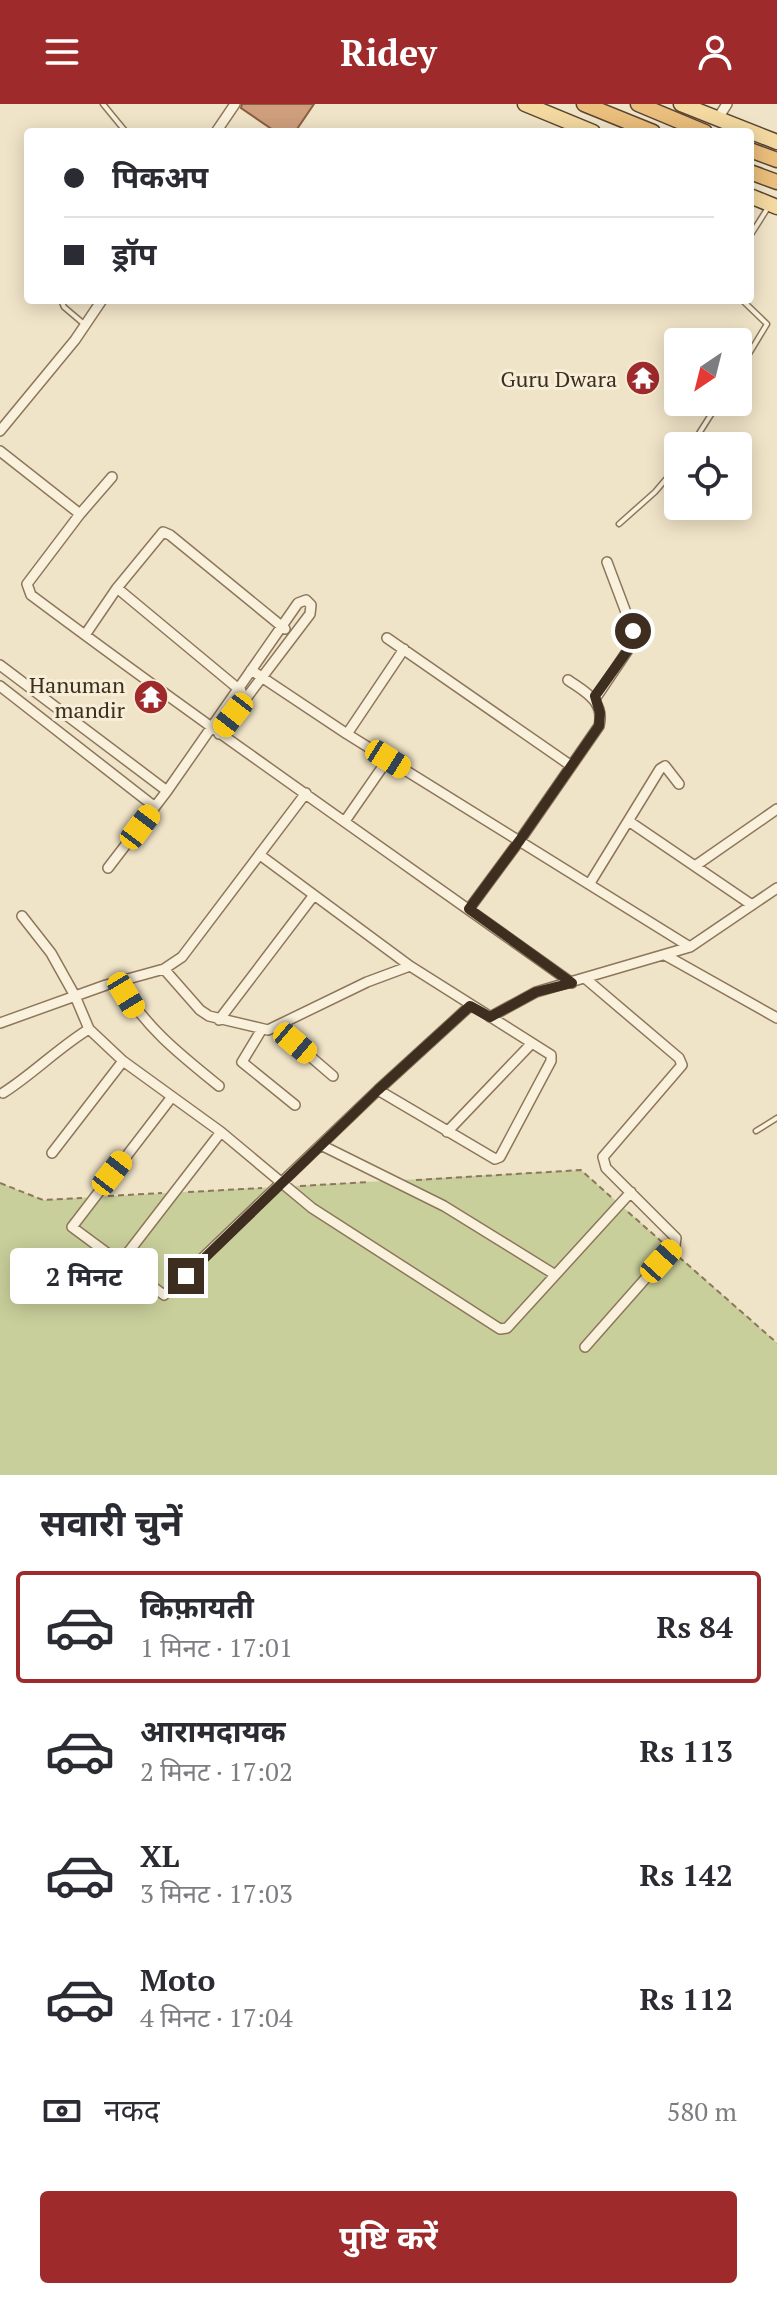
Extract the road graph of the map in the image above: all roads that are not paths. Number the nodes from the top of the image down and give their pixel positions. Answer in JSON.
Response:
{"nodes":[{"id":1,"x":103,"y":104,"type":"edge"},
{"id":2,"x":235,"y":104,"type":"edge"},
{"id":3,"x":525,"y":104,"type":"edge"},
{"id":4,"x":584,"y":104,"type":"edge"},
{"id":5,"x":638,"y":104,"type":"edge"},
{"id":6,"x":681,"y":104,"type":"edge"},
{"id":7,"x":727,"y":104,"type":"edge"},
{"id":8,"x":718,"y":118,"type":"junction"},
{"id":9,"x":123,"y":128,"type":"edge"},
{"id":10,"x":219,"y":128,"type":"edge"},
{"id":11,"x":583,"y":128,"type":"edge"},
{"id":12,"x":643,"y":128,"type":"edge"},
{"id":13,"x":695,"y":128,"type":"edge"},
{"id":14,"x":743,"y":128,"type":"edge"},
{"id":15,"x":754,"y":133,"type":"edge"},
{"id":16,"x":777,"y":142,"type":"edge"},
{"id":17,"x":754,"y":151,"type":"edge"},
{"id":18,"x":777,"y":160,"type":"edge"},
{"id":19,"x":754,"y":173,"type":"edge"},
{"id":20,"x":777,"y":182,"type":"edge"},
{"id":21,"x":754,"y":197,"type":"edge"},
{"id":22,"x":775,"y":202,"type":"edge"},
{"id":23,"x":754,"y":231,"type":"edge"},
{"id":24,"x":63,"y":304,"type":"edge"},
{"id":25,"x":99,"y":304,"type":"edge"},
{"id":26,"x":746,"y":304,"type":"edge"},
{"id":27,"x":85,"y":325,"type":"junction"},
{"id":28,"x":752,"y":349,"type":"edge"},
{"id":29,"x":0,"y":431,"type":"edge"},
{"id":30,"x":0,"y":451,"type":"edge"},
{"id":31,"x":112,"y":477,"type":"dead end"},
{"id":32,"x":664,"y":481,"type":"edge"},
{"id":33,"x":80,"y":514,"type":"junction"},
{"id":34,"x":619,"y":524,"type":"dead end"},
{"id":35,"x":607,"y":562,"type":"dead end"},
{"id":36,"x":117,"y":588,"type":"junction"},
{"id":37,"x":283,"y":627,"type":"junction"},
{"id":38,"x":85,"y":635,"type":"junction"},
{"id":39,"x":294,"y":635,"type":"junction"},
{"id":40,"x":387,"y":638,"type":"dead end"},
{"id":41,"x":404,"y":649,"type":"junction"},
{"id":42,"x":0,"y":665,"type":"edge"},
{"id":43,"x":251,"y":670,"type":"junction"},
{"id":44,"x":262,"y":678,"type":"junction"},
{"id":45,"x":568,"y":680,"type":"dead end"},
{"id":46,"x":0,"y":686,"type":"edge"},
{"id":47,"x":237,"y":689,"type":"junction"},
{"id":48,"x":248,"y":697,"type":"junction"},
{"id":49,"x":595,"y":699,"type":"junction"},
{"id":50,"x":209,"y":728,"type":"junction"},
{"id":51,"x":219,"y":734,"type":"junction"},
{"id":52,"x":347,"y":734,"type":"junction"},
{"id":53,"x":388,"y":759,"type":"junction"},
{"id":54,"x":570,"y":765,"type":"junction"},
{"id":55,"x":679,"y":784,"type":"dead end"},
{"id":56,"x":167,"y":791,"type":"junction"},
{"id":57,"x":306,"y":793,"type":"junction"},
{"id":58,"x":155,"y":807,"type":"junction"},
{"id":59,"x":777,"y":809,"type":"edge"},
{"id":60,"x":345,"y":821,"type":"junction"},
{"id":61,"x":630,"y":822,"type":"junction"},
{"id":62,"x":520,"y":840,"type":"junction"},
{"id":63,"x":260,"y":855,"type":"junction"},
{"id":64,"x":695,"y":866,"type":"junction"},
{"id":65,"x":108,"y":868,"type":"dead end"},
{"id":66,"x":590,"y":883,"type":"junction"},
{"id":67,"x":777,"y":888,"type":"edge"},
{"id":68,"x":314,"y":895,"type":"junction"},
{"id":69,"x":752,"y":905,"type":"junction"},
{"id":70,"x":469,"y":909,"type":"junction"},
{"id":71,"x":22,"y":916,"type":"dead end"},
{"id":72,"x":690,"y":947,"type":"junction"},
{"id":73,"x":665,"y":955,"type":"junction"},
{"id":74,"x":410,"y":966,"type":"junction"},
{"id":75,"x":164,"y":969,"type":"junction"},
{"id":76,"x":586,"y":979,"type":"junction"},
{"id":77,"x":118,"y":981,"type":"junction"},
{"id":78,"x":572,"y":983,"type":"junction"},
{"id":79,"x":75,"y":996,"type":"junction"},
{"id":80,"x":470,"y":1006,"type":"junction"},
{"id":81,"x":490,"y":1017,"type":"junction"},
{"id":82,"x":777,"y":1018,"type":"edge"},
{"id":83,"x":219,"y":1020,"type":"junction"},
{"id":84,"x":0,"y":1023,"type":"edge"},
{"id":85,"x":276,"y":1027,"type":"junction"},
{"id":86,"x":89,"y":1029,"type":"junction"},
{"id":87,"x":262,"y":1029,"type":"junction"},
{"id":88,"x":532,"y":1043,"type":"junction"},
{"id":89,"x":123,"y":1061,"type":"junction"},
{"id":90,"x":333,"y":1076,"type":"dead end"},
{"id":91,"x":219,"y":1086,"type":"dead end"},
{"id":92,"x":378,"y":1090,"type":"junction"},
{"id":93,"x":3,"y":1093,"type":"dead end"},
{"id":94,"x":171,"y":1098,"type":"junction"},
{"id":95,"x":295,"y":1105,"type":"dead end"},
{"id":96,"x":777,"y":1118,"type":"edge"},
{"id":97,"x":756,"y":1131,"type":"dead end"},
{"id":98,"x":221,"y":1132,"type":"junction"},
{"id":99,"x":447,"y":1132,"type":"junction"},
{"id":100,"x":321,"y":1145,"type":"junction"},
{"id":101,"x":52,"y":1153,"type":"dead end"},
{"id":102,"x":283,"y":1182,"type":"junction"},
{"id":103,"x":631,"y":1192,"type":"junction"},
{"id":104,"x":120,"y":1263,"type":"junction"},
{"id":105,"x":554,"y":1274,"type":"junction"},
{"id":106,"x":585,"y":1347,"type":"dead end"}],
"edges":[{"from":1,"to":9,"type":"lane"},
{"from":2,"to":10,"type":"street"},
{"from":3,"to":11,"type":"main road"},
{"from":4,"to":12,"type":"highway"},
{"from":5,"to":13,"type":"highway"},
{"from":6,"to":8,"type":"main road"},
{"from":7,"to":8,"type":"street"},
{"from":8,"to":14,"type":"main road"},
{"from":15,"to":16,"type":"main road"},
{"from":17,"to":18,"type":"highway"},
{"from":19,"to":20,"type":"highway"},
{"from":21,"to":22,"type":"main road"},
{"from":22,"to":23,"type":"lane"},
{"from":24,"to":27,"type":"lane"},
{"from":25,"to":27,"type":"street"},
{"from":26,"to":28,"type":"lane"},
{"from":27,"to":29,"type":"street"},
{"from":30,"to":33,"type":"street"},
{"from":31,"to":33,"type":"street"},
{"from":32,"to":34,"type":"lane"},
{"from":33,"to":38,"type":"street"},
{"from":35,"to":49,"type":"street"},
{"from":36,"to":37,"type":"street"},
{"from":36,"to":38,"type":"street"},
{"from":36,"to":47,"type":"street"},
{"from":37,"to":39,"type":"street"},
{"from":37,"to":39,"type":"street"},
{"from":37,"to":43,"type":"street"},
{"from":38,"to":50,"type":"street"},
{"from":39,"to":44,"type":"street"},
{"from":40,"to":41,"type":"street"},
{"from":41,"to":52,"type":"street"},
{"from":41,"to":54,"type":"street"},
{"from":42,"to":56,"type":"street"},
{"from":43,"to":44,"type":"street"},
{"from":43,"to":47,"type":"street"},
{"from":44,"to":48,"type":"street"},
{"from":44,"to":52,"type":"street"},
{"from":45,"to":49,"type":"street"},
{"from":46,"to":58,"type":"street"},
{"from":47,"to":48,"type":"street"},
{"from":47,"to":50,"type":"street"},
{"from":48,"to":51,"type":"street"},
{"from":49,"to":54,"type":"street"},
{"from":50,"to":51,"type":"street"},
{"from":50,"to":56,"type":"street"},
{"from":51,"to":57,"type":"street"},
{"from":52,"to":53,"type":"street"},
{"from":53,"to":60,"type":"street"},
{"from":53,"to":62,"type":"street"},
{"from":54,"to":62,"type":"street"},
{"from":55,"to":61,"type":"street"},
{"from":56,"to":58,"type":"street"},
{"from":57,"to":60,"type":"street"},
{"from":57,"to":63,"type":"street"},
{"from":58,"to":65,"type":"street"},
{"from":59,"to":64,"type":"street"},
{"from":60,"to":70,"type":"street"},
{"from":61,"to":64,"type":"street"},
{"from":61,"to":66,"type":"street"},
{"from":62,"to":66,"type":"street"},
{"from":62,"to":70,"type":"street"},
{"from":63,"to":68,"type":"street"},
{"from":63,"to":75,"type":"street"},
{"from":64,"to":69,"type":"street"},
{"from":66,"to":72,"type":"street"},
{"from":67,"to":69,"type":"street"},
{"from":68,"to":74,"type":"street"},
{"from":68,"to":83,"type":"street"},
{"from":69,"to":72,"type":"street"},
{"from":70,"to":78,"type":"street"},
{"from":71,"to":79,"type":"street"},
{"from":72,"to":73,"type":"street"},
{"from":73,"to":76,"type":"street"},
{"from":73,"to":82,"type":"street"},
{"from":74,"to":80,"type":"street"},
{"from":74,"to":85,"type":"street"},
{"from":75,"to":77,"type":"street"},
{"from":75,"to":83,"type":"street"},
{"from":76,"to":78,"type":"street"},
{"from":76,"to":103,"type":"street"},
{"from":77,"to":79,"type":"street"},
{"from":77,"to":91,"type":"street"},
{"from":78,"to":81,"type":"street"},
{"from":79,"to":84,"type":"street"},
{"from":79,"to":86,"type":"street"},
{"from":80,"to":81,"type":"street"},
{"from":80,"to":92,"type":"street"},
{"from":81,"to":88,"type":"street"},
{"from":83,"to":87,"type":"street"},
{"from":85,"to":87,"type":"street"},
{"from":85,"to":90,"type":"street"},
{"from":86,"to":89,"type":"street"},
{"from":86,"to":93,"type":"street"},
{"from":87,"to":95,"type":"street"},
{"from":88,"to":99,"type":"street"},
{"from":88,"to":99,"type":"street"},
{"from":89,"to":94,"type":"street"},
{"from":89,"to":101,"type":"street"},
{"from":92,"to":99,"type":"street"},
{"from":92,"to":100,"type":"street"},
{"from":94,"to":98,"type":"street"},
{"from":94,"to":104,"type":"street"},
{"from":96,"to":97,"type":"lane"},
{"from":98,"to":102,"type":"street"},
{"from":98,"to":104,"type":"street"},
{"from":100,"to":102,"type":"street"},
{"from":100,"to":105,"type":"street"},
{"from":102,"to":104,"type":"street"},
{"from":102,"to":105,"type":"street"},
{"from":103,"to":105,"type":"street"},
{"from":103,"to":106,"type":"street"}]}
